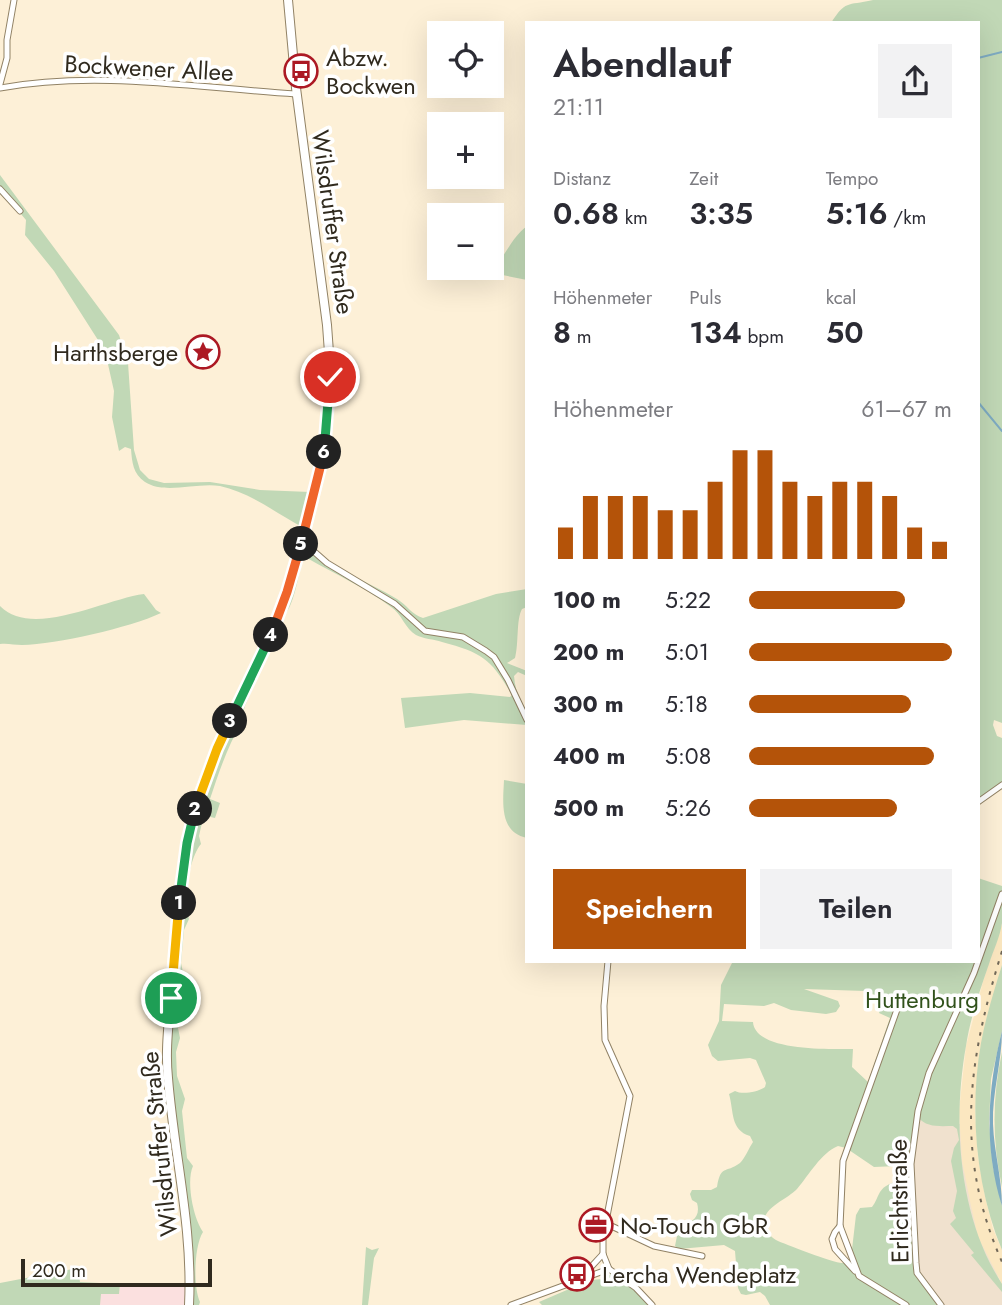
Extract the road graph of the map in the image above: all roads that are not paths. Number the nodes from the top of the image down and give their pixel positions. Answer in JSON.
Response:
{"nodes":[{"id":1,"x":14,"y":0,"type":"edge"},
{"id":2,"x":288,"y":0,"type":"edge"},
{"id":3,"x":0,"y":86,"type":"edge"},
{"id":4,"x":296,"y":94,"type":"junction"},
{"id":5,"x":0,"y":189,"type":"edge"},
{"id":6,"x":20,"y":211,"type":"dead end"},
{"id":7,"x":302,"y":541,"type":"junction"},
{"id":8,"x":525,"y":716,"type":"edge"},
{"id":9,"x":1002,"y":785,"type":"edge"},
{"id":10,"x":980,"y":801,"type":"edge"},
{"id":11,"x":1002,"y":894,"type":"edge"},
{"id":12,"x":980,"y":956,"type":"edge"},
{"id":13,"x":608,"y":963,"type":"edge"},
{"id":14,"x":978,"y":963,"type":"edge"},
{"id":15,"x":899,"y":1004,"type":"dead end"},
{"id":16,"x":605,"y":1223,"type":"junction"},
{"id":17,"x":841,"y":1226,"type":"junction"},
{"id":18,"x":603,"y":1255,"type":"junction"},
{"id":19,"x":702,"y":1256,"type":"dead end"},
{"id":20,"x":609,"y":1269,"type":"junction"},
{"id":21,"x":859,"y":1276,"type":"junction"},
{"id":22,"x":579,"y":1280,"type":"junction"},
{"id":23,"x":189,"y":1305,"type":"edge"},
{"id":24,"x":511,"y":1305,"type":"edge"},
{"id":25,"x":652,"y":1305,"type":"edge"},
{"id":26,"x":906,"y":1305,"type":"edge"},
{"id":27,"x":941,"y":1305,"type":"edge"}],
"edges":[{"from":1,"to":3,"type":"street"},
{"from":2,"to":4,"type":"main road","name":"Wilsdruffer Straße"},
{"from":3,"to":4,"type":"street","name":"Bockwener Allee"},
{"from":4,"to":7,"type":"main road","name":"Wilsdruffer Straße"},
{"from":5,"to":6,"type":"street"},
{"from":7,"to":8,"type":"street"},
{"from":7,"to":23,"type":"main road","name":"Wilsdruffer Straße"},
{"from":9,"to":10,"type":"street"},
{"from":11,"to":12,"type":"street","name":"Erlichtstraße"},
{"from":13,"to":16,"type":"street"},
{"from":14,"to":27,"type":"street","name":"Erlichtstraße"},
{"from":15,"to":17,"type":"street"},
{"from":16,"to":18,"type":"street"},
{"from":16,"to":19,"type":"street"},
{"from":17,"to":21,"type":"street"},
{"from":17,"to":21,"type":"street"},
{"from":18,"to":20,"type":"street"},
{"from":18,"to":22,"type":"street"},
{"from":20,"to":22,"type":"street"},
{"from":20,"to":25,"type":"street"},
{"from":21,"to":26,"type":"street"},
{"from":22,"to":24,"type":"street"}]}
